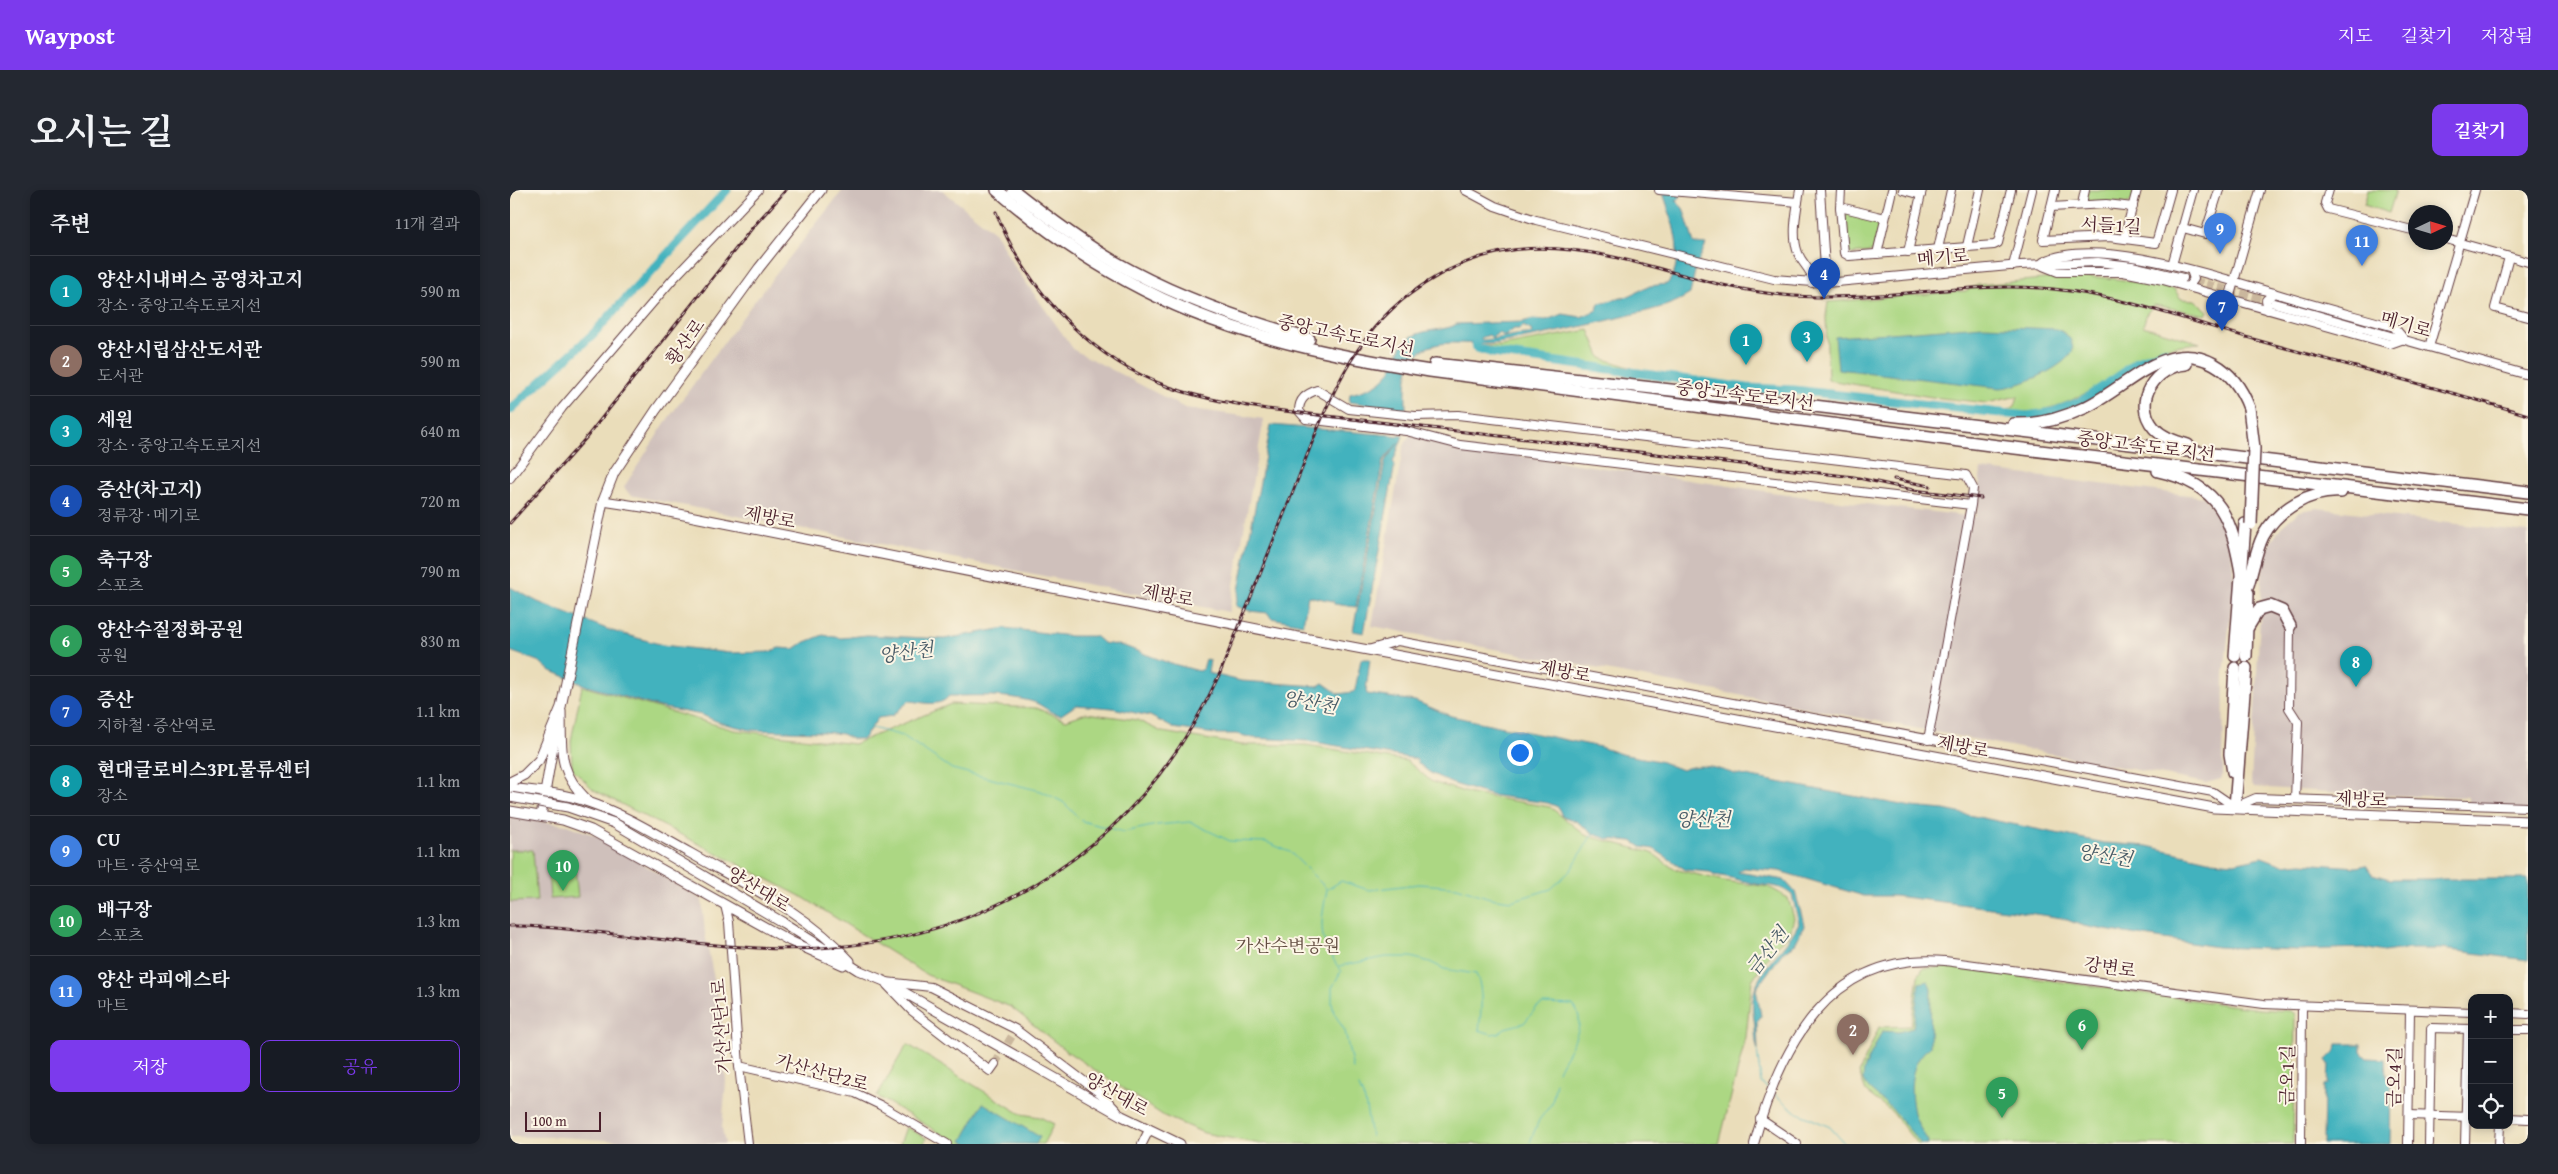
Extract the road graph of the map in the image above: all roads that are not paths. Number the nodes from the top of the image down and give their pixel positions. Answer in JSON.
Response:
{"nodes":[{"id":1,"x":758,"y":190,"type":"edge"},
{"id":2,"x":821,"y":190,"type":"edge"},
{"id":3,"x":997,"y":190,"type":"edge"},
{"id":4,"x":1013,"y":190,"type":"edge"},
{"id":5,"x":1464,"y":190,"type":"edge"},
{"id":6,"x":1800,"y":190,"type":"edge"},
{"id":7,"x":1820,"y":190,"type":"edge"},
{"id":8,"x":1841,"y":190,"type":"edge"},
{"id":9,"x":1892,"y":190,"type":"edge"},
{"id":10,"x":1903,"y":190,"type":"edge"},
{"id":11,"x":1951,"y":190,"type":"edge"},
{"id":12,"x":1980,"y":190,"type":"edge"},
{"id":13,"x":2011,"y":190,"type":"edge"},
{"id":14,"x":2032,"y":190,"type":"edge"},
{"id":15,"x":2055,"y":190,"type":"edge"},
{"id":16,"x":2085,"y":190,"type":"edge"},
{"id":17,"x":2137,"y":190,"type":"edge"},
{"id":18,"x":2171,"y":190,"type":"edge"},
{"id":19,"x":2193,"y":190,"type":"edge"},
{"id":20,"x":2219,"y":190,"type":"edge"},
{"id":21,"x":2260,"y":190,"type":"edge"},
{"id":22,"x":2328,"y":190,"type":"edge"},
{"id":23,"x":2475,"y":190,"type":"edge"},
{"id":24,"x":1660,"y":191,"type":"edge"},
{"id":25,"x":1922,"y":192,"type":"edge"},
{"id":26,"x":1798,"y":202,"type":"junction"},
{"id":27,"x":2082,"y":204,"type":"junction"},
{"id":28,"x":2051,"y":206,"type":"junction"},
{"id":29,"x":1840,"y":207,"type":"junction"},
{"id":30,"x":2132,"y":207,"type":"junction"},
{"id":31,"x":1885,"y":218,"type":"junction"},
{"id":32,"x":2183,"y":228,"type":"junction"},
{"id":33,"x":2408,"y":229,"type":"edge"},
{"id":34,"x":2124,"y":238,"type":"junction"},
{"id":35,"x":2453,"y":240,"type":"edge"},
{"id":36,"x":2460,"y":242,"type":"junction"},
{"id":37,"x":1967,"y":246,"type":"junction"},
{"id":38,"x":1938,"y":249,"type":"junction"},
{"id":39,"x":1908,"y":252,"type":"junction"},
{"id":40,"x":1877,"y":254,"type":"junction"},
{"id":41,"x":2509,"y":257,"type":"junction"},
{"id":42,"x":2528,"y":262,"type":"edge"},
{"id":43,"x":2039,"y":264,"type":"junction"},
{"id":44,"x":2172,"y":265,"type":"junction"},
{"id":45,"x":2013,"y":266,"type":"junction"},
{"id":46,"x":2191,"y":270,"type":"junction"},
{"id":47,"x":2183,"y":278,"type":"tunnel mouth"},
{"id":48,"x":2234,"y":282,"type":"junction"},
{"id":49,"x":1812,"y":283,"type":"junction"},
{"id":50,"x":1826,"y":283,"type":"junction"},
{"id":51,"x":2188,"y":287,"type":"junction"},
{"id":52,"x":2274,"y":293,"type":"junction"},
{"id":53,"x":2230,"y":299,"type":"junction"},
{"id":54,"x":2274,"y":303,"type":"tunnel mouth"},
{"id":55,"x":2268,"y":310,"type":"junction"},
{"id":56,"x":2528,"y":318,"type":"edge"},
{"id":57,"x":2404,"y":339,"type":"junction"},
{"id":58,"x":2429,"y":346,"type":"junction"},
{"id":59,"x":1341,"y":352,"type":"junction"},
{"id":60,"x":1434,"y":367,"type":"junction"},
{"id":61,"x":2528,"y":375,"type":"edge"},
{"id":62,"x":1790,"y":403,"type":"junction"},
{"id":63,"x":2245,"y":409,"type":"junction"},
{"id":64,"x":2051,"y":452,"type":"junction"},
{"id":65,"x":2308,"y":465,"type":"junction"},
{"id":66,"x":510,"y":478,"type":"edge"},
{"id":67,"x":2528,"y":492,"type":"edge"},
{"id":68,"x":603,"y":501,"type":"junction"},
{"id":69,"x":1971,"y":505,"type":"junction"},
{"id":70,"x":2528,"y":511,"type":"edge"},
{"id":71,"x":2245,"y":581,"type":"junction"},
{"id":72,"x":2290,"y":626,"type":"joint"},
{"id":73,"x":2247,"y":628,"type":"junction"},
{"id":74,"x":1368,"y":650,"type":"junction"},
{"id":75,"x":2240,"y":668,"type":"dead end"},
{"id":76,"x":561,"y":707,"type":"junction"},
{"id":77,"x":1928,"y":740,"type":"junction"},
{"id":78,"x":510,"y":782,"type":"edge"},
{"id":79,"x":510,"y":788,"type":"edge"},
{"id":80,"x":545,"y":792,"type":"junction"},
{"id":81,"x":510,"y":796,"type":"edge"},
{"id":82,"x":580,"y":799,"type":"junction"},
{"id":83,"x":2294,"y":799,"type":"junction"},
{"id":84,"x":589,"y":802,"type":"junction"},
{"id":85,"x":2528,"y":806,"type":"edge"},
{"id":86,"x":2235,"y":808,"type":"junction"},
{"id":87,"x":510,"y":811,"type":"edge"},
{"id":88,"x":541,"y":816,"type":"junction"},
{"id":89,"x":2528,"y":821,"type":"edge"},
{"id":90,"x":582,"y":827,"type":"junction"},
{"id":91,"x":725,"y":905,"type":"junction"},
{"id":92,"x":858,"y":970,"type":"junction"},
{"id":93,"x":884,"y":981,"type":"junction"},
{"id":94,"x":2302,"y":1006,"type":"junction"},
{"id":95,"x":2410,"y":1011,"type":"junction"},
{"id":96,"x":2468,"y":1012,"type":"edge"},
{"id":97,"x":2513,"y":1013,"type":"edge"},
{"id":98,"x":2528,"y":1014,"type":"edge"},
{"id":99,"x":2468,"y":1029,"type":"edge"},
{"id":100,"x":2513,"y":1030,"type":"edge"},
{"id":101,"x":2528,"y":1030,"type":"edge"},
{"id":102,"x":2470,"y":1039,"type":"edge"},
{"id":103,"x":995,"y":1064,"type":"dead end"},
{"id":104,"x":739,"y":1066,"type":"junction"},
{"id":105,"x":2469,"y":1084,"type":"edge"},
{"id":106,"x":2409,"y":1115,"type":"junction"},
{"id":107,"x":1122,"y":1116,"type":"junction"},
{"id":108,"x":2429,"y":1116,"type":"junction"},
{"id":109,"x":1761,"y":1117,"type":"junction"},
{"id":110,"x":2468,"y":1117,"type":"edge"},
{"id":111,"x":2513,"y":1118,"type":"edge"},
{"id":112,"x":2528,"y":1119,"type":"edge"},
{"id":113,"x":2468,"y":1124,"type":"edge"},
{"id":114,"x":2500,"y":1129,"type":"edge"},
{"id":115,"x":1149,"y":1130,"type":"junction"},
{"id":116,"x":748,"y":1144,"type":"edge"},
{"id":117,"x":947,"y":1144,"type":"edge"},
{"id":118,"x":1142,"y":1144,"type":"edge"},
{"id":119,"x":1180,"y":1144,"type":"edge"},
{"id":120,"x":1754,"y":1144,"type":"edge"},
{"id":121,"x":1797,"y":1144,"type":"edge"},
{"id":122,"x":2301,"y":1144,"type":"edge"},
{"id":123,"x":2408,"y":1144,"type":"edge"},
{"id":124,"x":2429,"y":1144,"type":"edge"},
{"id":125,"x":2465,"y":1144,"type":"edge"},
{"id":126,"x":2499,"y":1144,"type":"edge"}],
"edges":[{"from":1,"to":66,"type":"street"},
{"from":2,"to":68,"type":"main road","name":"황산로"},
{"from":3,"to":59,"type":"highway","name":"중앙고속도로지선"},
{"from":4,"to":59,"type":"highway","name":"중앙고속도로지선"},
{"from":5,"to":49,"type":"street","name":"메기로"},
{"from":6,"to":26,"type":"street"},
{"from":7,"to":50,"type":"street"},
{"from":8,"to":29,"type":"street"},
{"from":9,"to":31,"type":"street"},
{"from":10,"to":25,"type":"street"},
{"from":11,"to":38,"type":"street"},
{"from":12,"to":37,"type":"street"},
{"from":13,"to":37,"type":"street"},
{"from":14,"to":45,"type":"street"},
{"from":15,"to":28,"type":"street","name":"서들1길"},
{"from":16,"to":27,"type":"street","name":"서들1길"},
{"from":17,"to":30,"type":"street","name":"서들1길"},
{"from":18,"to":34,"type":"street","name":"서들1길"},
{"from":19,"to":32,"type":"street"},
{"from":20,"to":32,"type":"street"},
{"from":21,"to":48,"type":"street"},
{"from":22,"to":33,"type":"street"},
{"from":23,"to":36,"type":"street"},
{"from":24,"to":26,"type":"street"},
{"from":25,"to":39,"type":"street"},
{"from":26,"to":49,"type":"street"},
{"from":27,"to":28,"type":"street","name":"서들1길"},
{"from":27,"to":30,"type":"street","name":"서들1길"},
{"from":28,"to":34,"type":"street","name":"서들1길"},
{"from":29,"to":31,"type":"street"},
{"from":29,"to":40,"type":"street"},
{"from":30,"to":34,"type":"street"},
{"from":31,"to":40,"type":"street"},
{"from":32,"to":44,"type":"street"},
{"from":35,"to":36,"type":"street"},
{"from":36,"to":41,"type":"street"},
{"from":36,"to":58,"type":"street"},
{"from":37,"to":38,"type":"street"},
{"from":38,"to":39,"type":"street"},
{"from":39,"to":40,"type":"street"},
{"from":41,"to":42,"type":"street"},
{"from":41,"to":56,"type":"street"},
{"from":43,"to":44,"type":"street"},
{"from":43,"to":45,"type":"street","name":"메기로"},
{"from":43,"to":47,"type":"street","name":"메기로"},
{"from":43,"to":51,"type":"street"},
{"from":44,"to":46,"type":"street"},
{"from":45,"to":50,"type":"street","name":"메기로"},
{"from":46,"to":48,"type":"street"},
{"from":46,"to":51,"type":"street"},
{"from":48,"to":52,"type":"street"},
{"from":48,"to":53,"type":"street"},
{"from":49,"to":50,"type":"street","name":"메기로"},
{"from":51,"to":53,"type":"street"},
{"from":52,"to":55,"type":"street"},
{"from":52,"to":57,"type":"street"},
{"from":53,"to":55,"type":"street"},
{"from":54,"to":57,"type":"street","name":"메기로"},
{"from":55,"to":57,"type":"street"},
{"from":57,"to":58,"type":"street","name":"메기로"},
{"from":58,"to":61,"type":"street","name":"메기로"},
{"from":59,"to":60,"type":"highway","name":"중앙고속도로지선"},
{"from":60,"to":62,"type":"highway","name":"중앙고속도로지선"},
{"from":60,"to":64,"type":"highway","name":"중앙고속도로지선"},
{"from":62,"to":63,"type":"highway"},
{"from":62,"to":65,"type":"highway","name":"중앙고속도로지선"},
{"from":63,"to":65,"type":"highway"},
{"from":63,"to":71,"type":"highway","bridge":true},
{"from":64,"to":70,"type":"highway","name":"중앙고속도로지선"},
{"from":64,"to":71,"type":"highway"},
{"from":65,"to":67,"type":"highway","name":"중앙고속도로지선"},
{"from":68,"to":74,"type":"main road","name":"제방로"},
{"from":68,"to":76,"type":"main road","name":"황산로"},
{"from":69,"to":69,"type":"street"},
{"from":69,"to":77,"type":"street"},
{"from":70,"to":71,"type":"highway"},
{"from":71,"to":73,"type":"highway"},
{"from":71,"to":73,"type":"highway"},
{"from":72,"to":73,"type":"highway"},
{"from":72,"to":83,"type":"street"},
{"from":74,"to":77,"type":"street"},
{"from":74,"to":86,"type":"main road","name":"제방로"},
{"from":75,"to":86,"type":"highway"},
{"from":76,"to":78,"type":"main road"},
{"from":76,"to":80,"type":"main road"},
{"from":76,"to":84,"type":"main road"},
{"from":77,"to":86,"type":"street"},
{"from":79,"to":80,"type":"main road"},
{"from":80,"to":82,"type":"main road"},
{"from":80,"to":88,"type":"main road"},
{"from":81,"to":92,"type":"main road","name":"양산대로","bridge":true},
{"from":82,"to":84,"type":"main road"},
{"from":82,"to":90,"type":"main road"},
{"from":83,"to":85,"type":"street"},
{"from":83,"to":86,"type":"street"},
{"from":84,"to":92,"type":"main road"},
{"from":86,"to":89,"type":"main road","name":"제방로"},
{"from":87,"to":88,"type":"main road"},
{"from":88,"to":90,"type":"main road"},
{"from":90,"to":91,"type":"main road"},
{"from":91,"to":92,"type":"main road"},
{"from":91,"to":104,"type":"street","name":"가산산단1로"},
{"from":92,"to":93,"type":"main road","name":"양산대로"},
{"from":93,"to":103,"type":"street"},
{"from":93,"to":107,"type":"main road","name":"양산대로"},
{"from":93,"to":107,"type":"street"},
{"from":94,"to":95,"type":"street","name":"강변로"},
{"from":94,"to":109,"type":"street","name":"강변로"},
{"from":94,"to":122,"type":"street","name":"금오1길"},
{"from":95,"to":96,"type":"street","name":"강변로"},
{"from":95,"to":106,"type":"street","name":"금오4길"},
{"from":97,"to":98,"type":"street"},
{"from":99,"to":108,"type":"street"},
{"from":100,"to":101,"type":"street"},
{"from":102,"to":105,"type":"street"},
{"from":104,"to":116,"type":"street","name":"가산산단1로"},
{"from":104,"to":117,"type":"street","name":"가산산단2로"},
{"from":106,"to":108,"type":"street"},
{"from":106,"to":123,"type":"street","name":"금오4길"},
{"from":107,"to":115,"type":"main road","name":"양산대로"},
{"from":108,"to":110,"type":"street"},
{"from":108,"to":124,"type":"street"},
{"from":109,"to":120,"type":"street"},
{"from":109,"to":121,"type":"street"},
{"from":111,"to":112,"type":"street"},
{"from":113,"to":125,"type":"street"},
{"from":114,"to":126,"type":"street"},
{"from":115,"to":118,"type":"street"},
{"from":115,"to":119,"type":"main road","name":"양산대로"}]}
